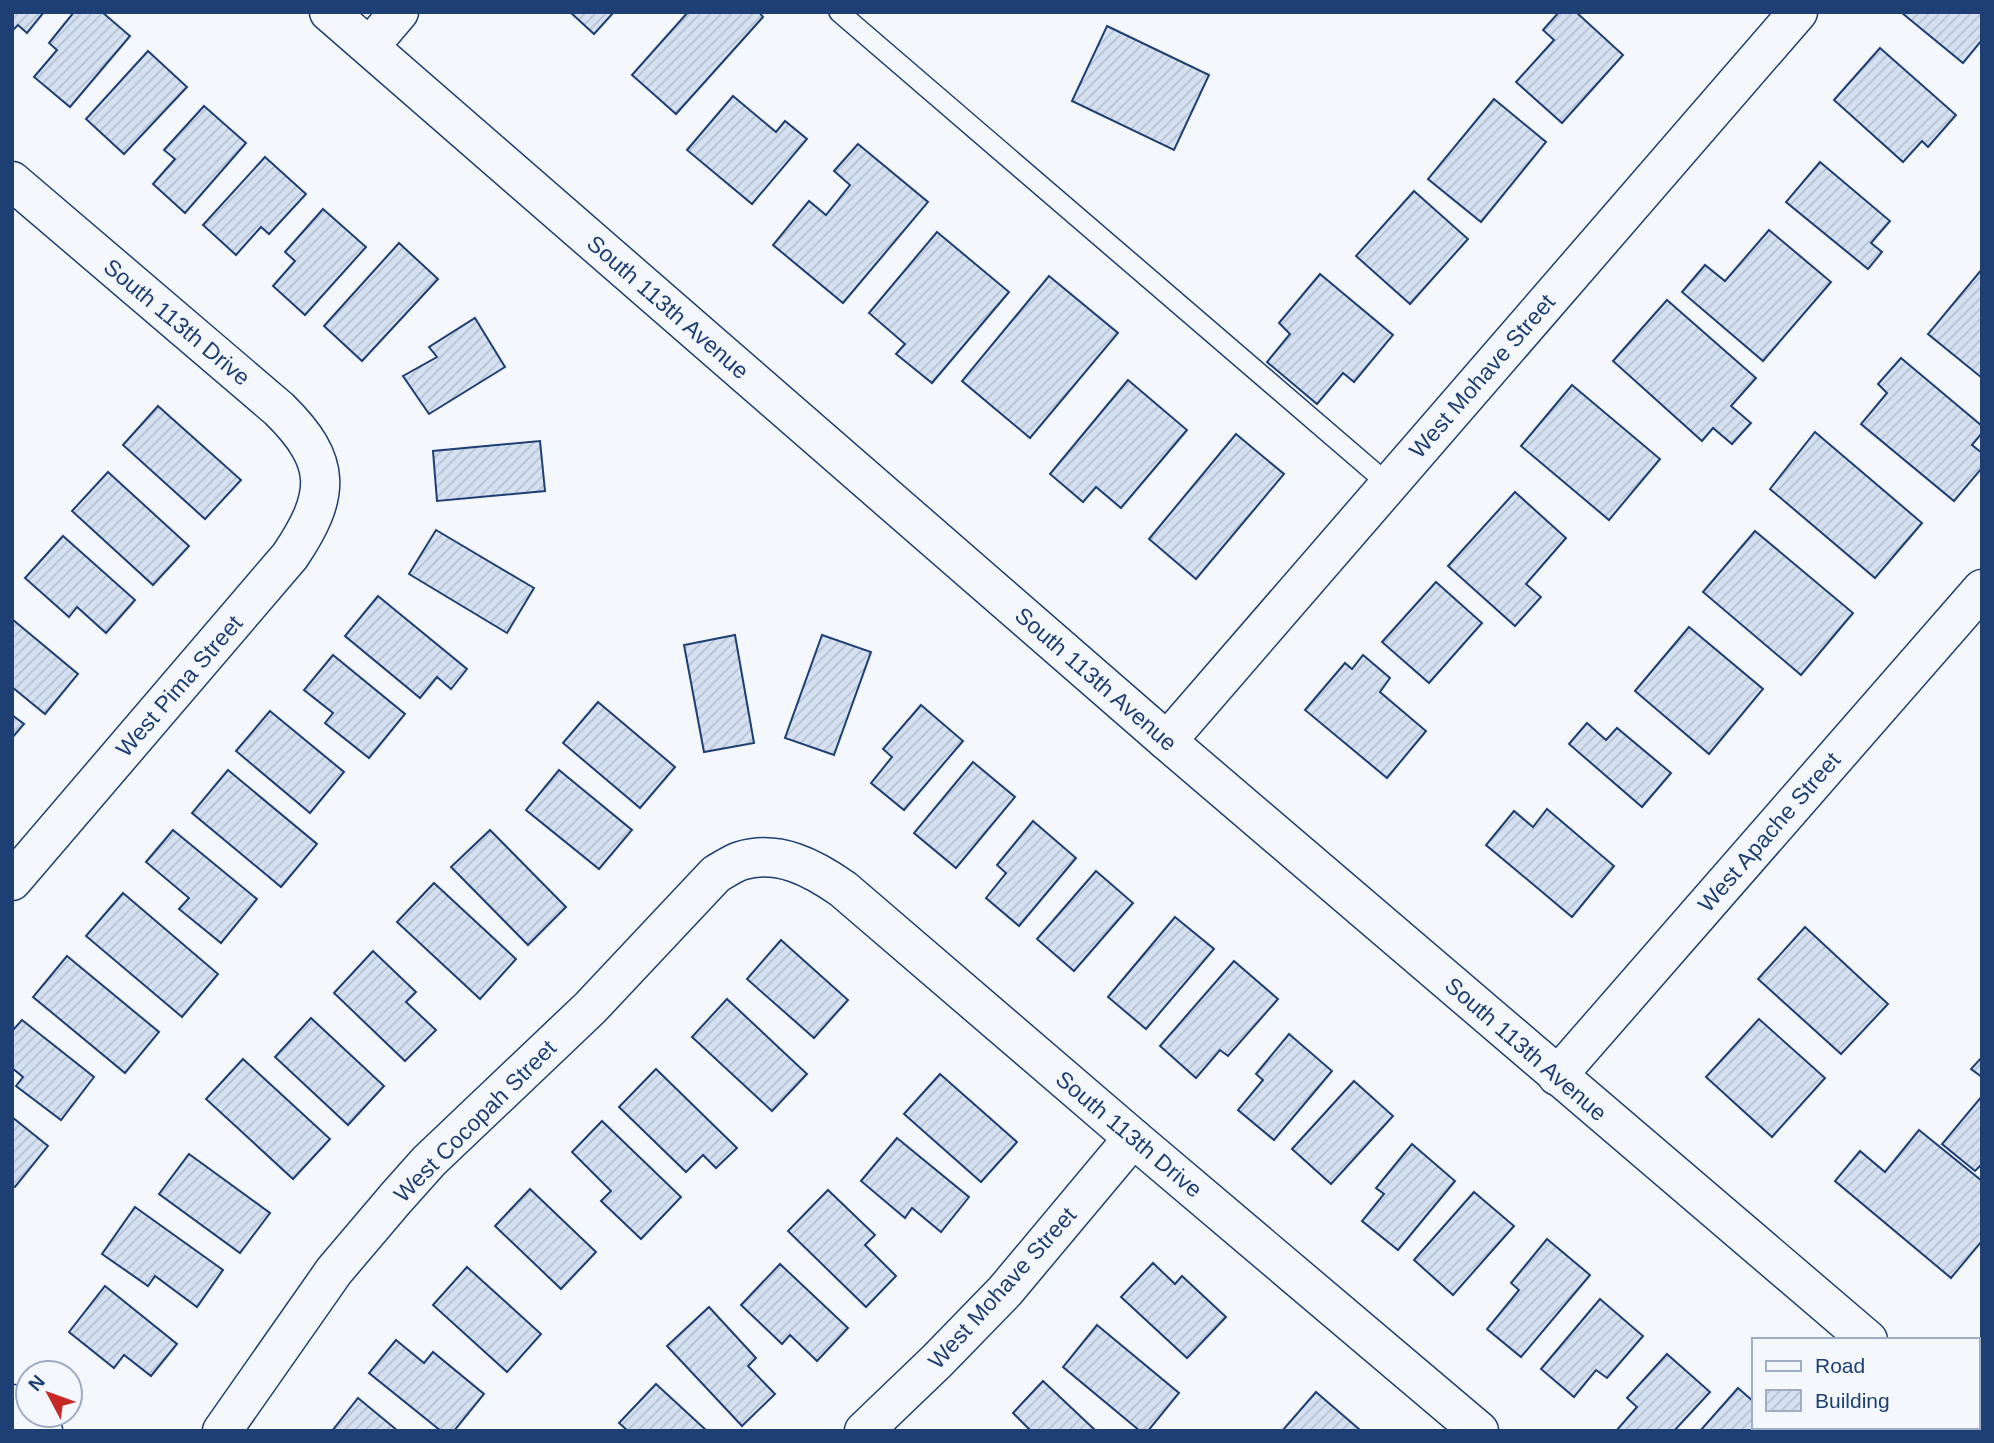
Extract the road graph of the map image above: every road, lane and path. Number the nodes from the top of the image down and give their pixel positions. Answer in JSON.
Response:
{"nodes":[{"id":1,"x":330,"y":12,"type":"edge"},
{"id":2,"x":400,"y":12,"type":"edge"},
{"id":3,"x":839,"y":12,"type":"edge"},
{"id":4,"x":1798,"y":12,"type":"edge"},
{"id":5,"x":370,"y":46,"type":"junction"},
{"id":6,"x":12,"y":181,"type":"edge"},
{"id":7,"x":322,"y":478,"type":"joint"},
{"id":8,"x":1388,"y":484,"type":"junction"},
{"id":9,"x":1982,"y":589,"type":"edge"},
{"id":10,"x":1167,"y":741,"type":"junction"},
{"id":11,"x":768,"y":857,"type":"joint"},
{"id":12,"x":12,"y":881,"type":"edge"},
{"id":13,"x":1557,"y":1076,"type":"junction"},
{"id":14,"x":1133,"y":1138,"type":"junction"},
{"id":15,"x":1866,"y":1338,"type":"edge"},
{"id":16,"x":12,"y":1404,"type":"edge"},
{"id":17,"x":43,"y":1431,"type":"edge"},
{"id":18,"x":222,"y":1431,"type":"edge"},
{"id":19,"x":864,"y":1431,"type":"edge"},
{"id":20,"x":1479,"y":1431,"type":"edge"}],
"edges":[{"from":1,"to":5,"type":"street","name":"South 113th Avenue"},
{"from":2,"to":5,"type":"street"},
{"from":3,"to":8,"type":"lane"},
{"from":4,"to":8,"type":"street","name":"West Mohave Street"},
{"from":5,"to":10,"type":"street","name":"South 113th Avenue"},
{"from":6,"to":7,"type":"street","name":"South 113th Drive"},
{"from":7,"to":12,"type":"street","name":"West Pima Street"},
{"from":8,"to":10,"type":"street","name":"West Mohave Street"},
{"from":9,"to":13,"type":"street","name":"West Apache Street"},
{"from":10,"to":13,"type":"street","name":"South 113th Avenue"},
{"from":11,"to":14,"type":"street","name":"South 113th Drive"},
{"from":11,"to":18,"type":"street","name":"West Cocopah Street"},
{"from":13,"to":15,"type":"street","name":"South 113th Avenue"},
{"from":14,"to":19,"type":"street","name":"West Mohave Street"},
{"from":14,"to":20,"type":"street","name":"South 113th Drive"},
{"from":16,"to":17,"type":"street"}]}
